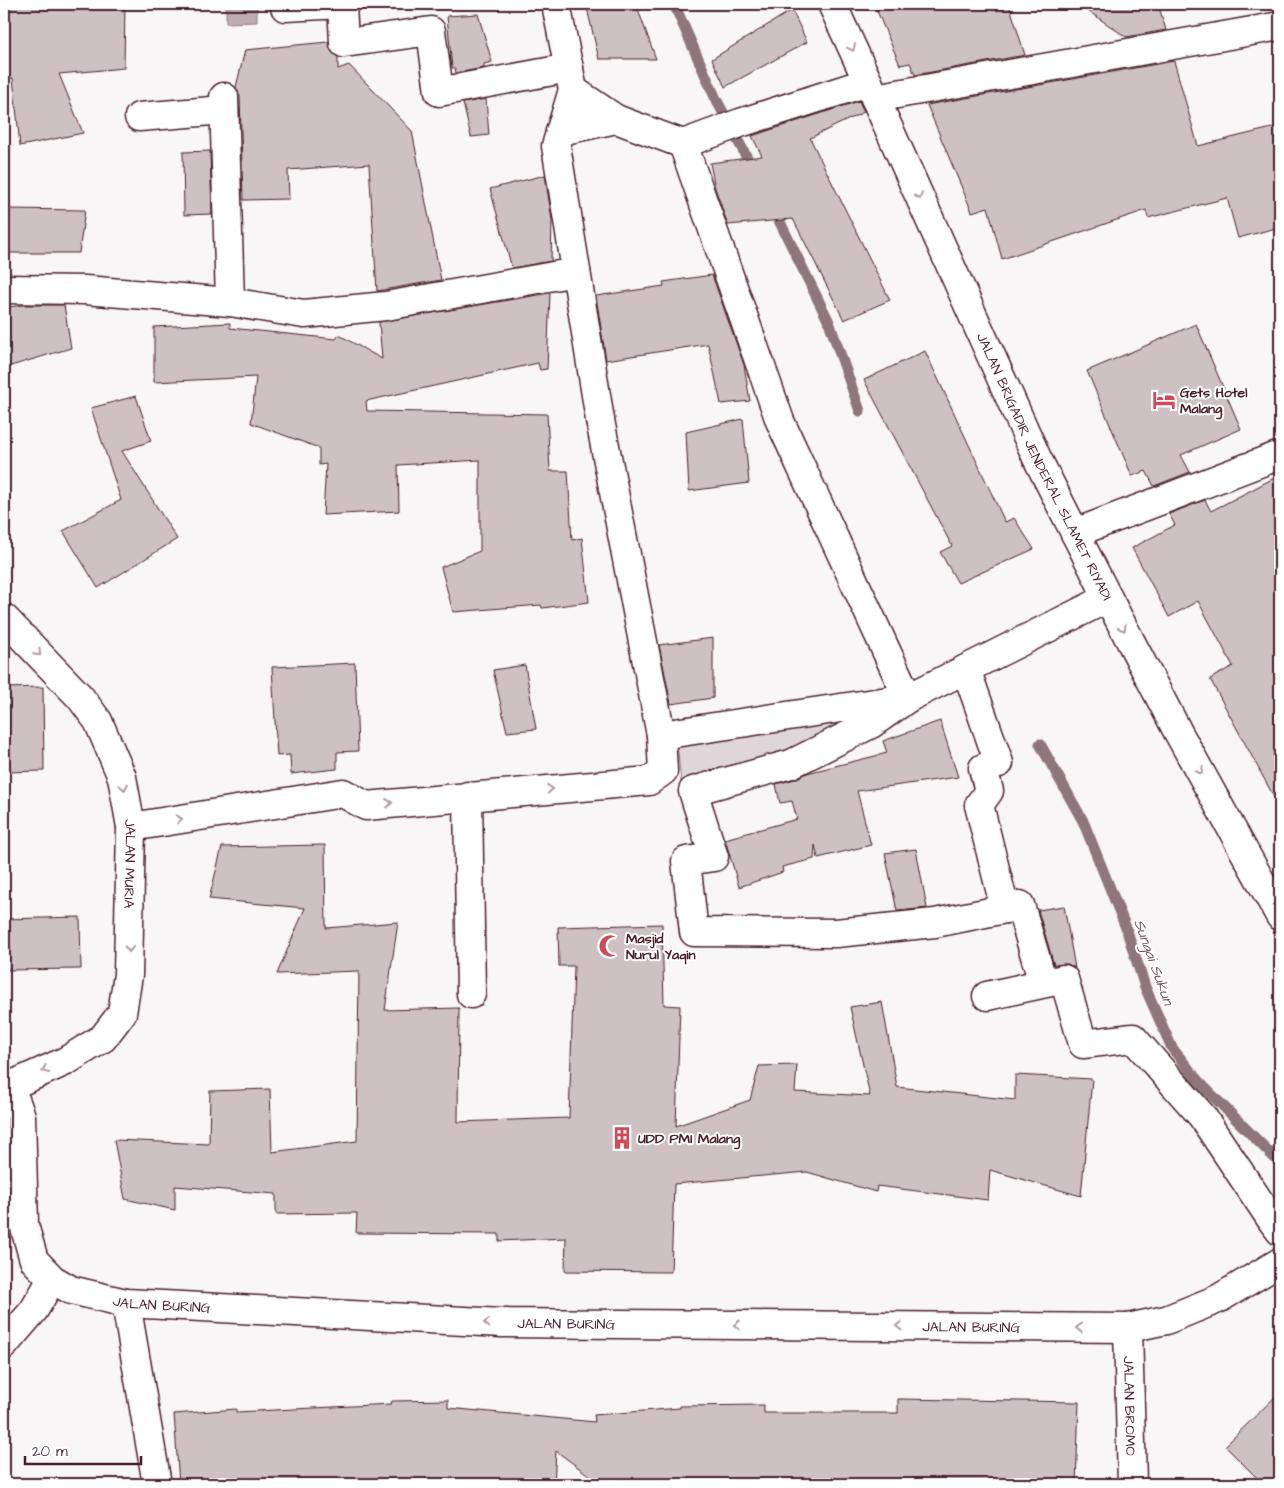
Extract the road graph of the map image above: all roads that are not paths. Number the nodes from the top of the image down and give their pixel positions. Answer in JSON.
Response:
{"nodes":[{"id":1,"x":556,"y":4,"type":"edge"},
{"id":2,"x":832,"y":4,"type":"edge"},
{"id":3,"x":285,"y":7,"type":"dead end"},
{"id":4,"x":1280,"y":26,"type":"edge"},
{"id":5,"x":571,"y":79,"type":"junction"},
{"id":6,"x":872,"y":90,"type":"junction"},
{"id":7,"x":139,"y":117,"type":"dead end"},
{"id":8,"x":616,"y":118,"type":"junction"},
{"id":9,"x":560,"y":131,"type":"junction"},
{"id":10,"x":683,"y":144,"type":"junction"},
{"id":11,"x":576,"y":272,"type":"junction"},
{"id":12,"x":4,"y":289,"type":"edge"},
{"id":13,"x":230,"y":302,"type":"junction"},
{"id":14,"x":1280,"y":455,"type":"edge"},
{"id":15,"x":1075,"y":533,"type":"junction"},
{"id":16,"x":1108,"y":598,"type":"junction"},
{"id":17,"x":4,"y":618,"type":"edge"},
{"id":18,"x":966,"y":669,"type":"junction"},
{"id":19,"x":908,"y":698,"type":"junction"},
{"id":20,"x":661,"y":735,"type":"junction"},
{"id":21,"x":468,"y":796,"type":"junction"},
{"id":22,"x":131,"y":827,"type":"junction"},
{"id":23,"x":1005,"y":909,"type":"junction"},
{"id":24,"x":1280,"y":916,"type":"edge"},
{"id":25,"x":1043,"y":983,"type":"junction"},
{"id":26,"x":471,"y":994,"type":"dead end"},
{"id":27,"x":987,"y":996,"type":"dead end"},
{"id":28,"x":7,"y":1084,"type":"edge"},
{"id":29,"x":1280,"y":1231,"type":"edge"},
{"id":30,"x":1280,"y":1262,"type":"edge"},
{"id":31,"x":52,"y":1279,"type":"junction"},
{"id":32,"x":126,"y":1302,"type":"junction"},
{"id":33,"x":1128,"y":1328,"type":"junction"},
{"id":34,"x":4,"y":1345,"type":"edge"},
{"id":35,"x":157,"y":1484,"type":"edge"},
{"id":36,"x":1132,"y":1484,"type":"edge"}],
"edges":[{"from":1,"to":5,"type":"street"},
{"from":2,"to":6,"type":"street","name":"JALAN BRIGADIR JENDERAL SLAMET RIYADI","one_way":true},
{"from":3,"to":5,"type":"street"},
{"from":4,"to":6,"type":"street"},
{"from":5,"to":8,"type":"street"},
{"from":5,"to":9,"type":"street"},
{"from":6,"to":10,"type":"street"},
{"from":6,"to":15,"type":"street","name":"JALAN BRIGADIR JENDERAL SLAMET RIYADI","one_way":true},
{"from":7,"to":13,"type":"street"},
{"from":8,"to":9,"type":"street"},
{"from":8,"to":10,"type":"street"},
{"from":9,"to":11,"type":"street"},
{"from":10,"to":19,"type":"street"},
{"from":11,"to":13,"type":"street"},
{"from":11,"to":20,"type":"street"},
{"from":12,"to":13,"type":"street"},
{"from":14,"to":15,"type":"street"},
{"from":15,"to":16,"type":"street","name":"JALAN BRIGADIR JENDERAL SLAMET RIYADI"},
{"from":16,"to":18,"type":"street"},
{"from":16,"to":24,"type":"street","name":"JALAN BRIGADIR JENDERAL SLAMET RIYADI","one_way":true},
{"from":17,"to":22,"type":"street","name":"JALAN MURIA","one_way":true},
{"from":18,"to":19,"type":"street"},
{"from":18,"to":23,"type":"street"},
{"from":19,"to":20,"type":"street"},
{"from":19,"to":23,"type":"street"},
{"from":21,"to":20,"type":"street","one_way":true},
{"from":22,"to":21,"type":"street","one_way":true},
{"from":21,"to":26,"type":"street"},
{"from":22,"to":28,"type":"street","name":"JALAN MURIA","one_way":true},
{"from":23,"to":25,"type":"street"},
{"from":25,"to":27,"type":"street"},
{"from":25,"to":29,"type":"street"},
{"from":28,"to":31,"type":"street","name":"JALAN BURING"},
{"from":30,"to":33,"type":"street","name":"JALAN BURING"},
{"from":31,"to":32,"type":"street","name":"JALAN BURING"},
{"from":31,"to":34,"type":"street"},
{"from":33,"to":32,"type":"street","name":"JALAN BURING","one_way":true},
{"from":32,"to":35,"type":"street"},
{"from":33,"to":36,"type":"street","name":"JALAN BROMO"}]}
